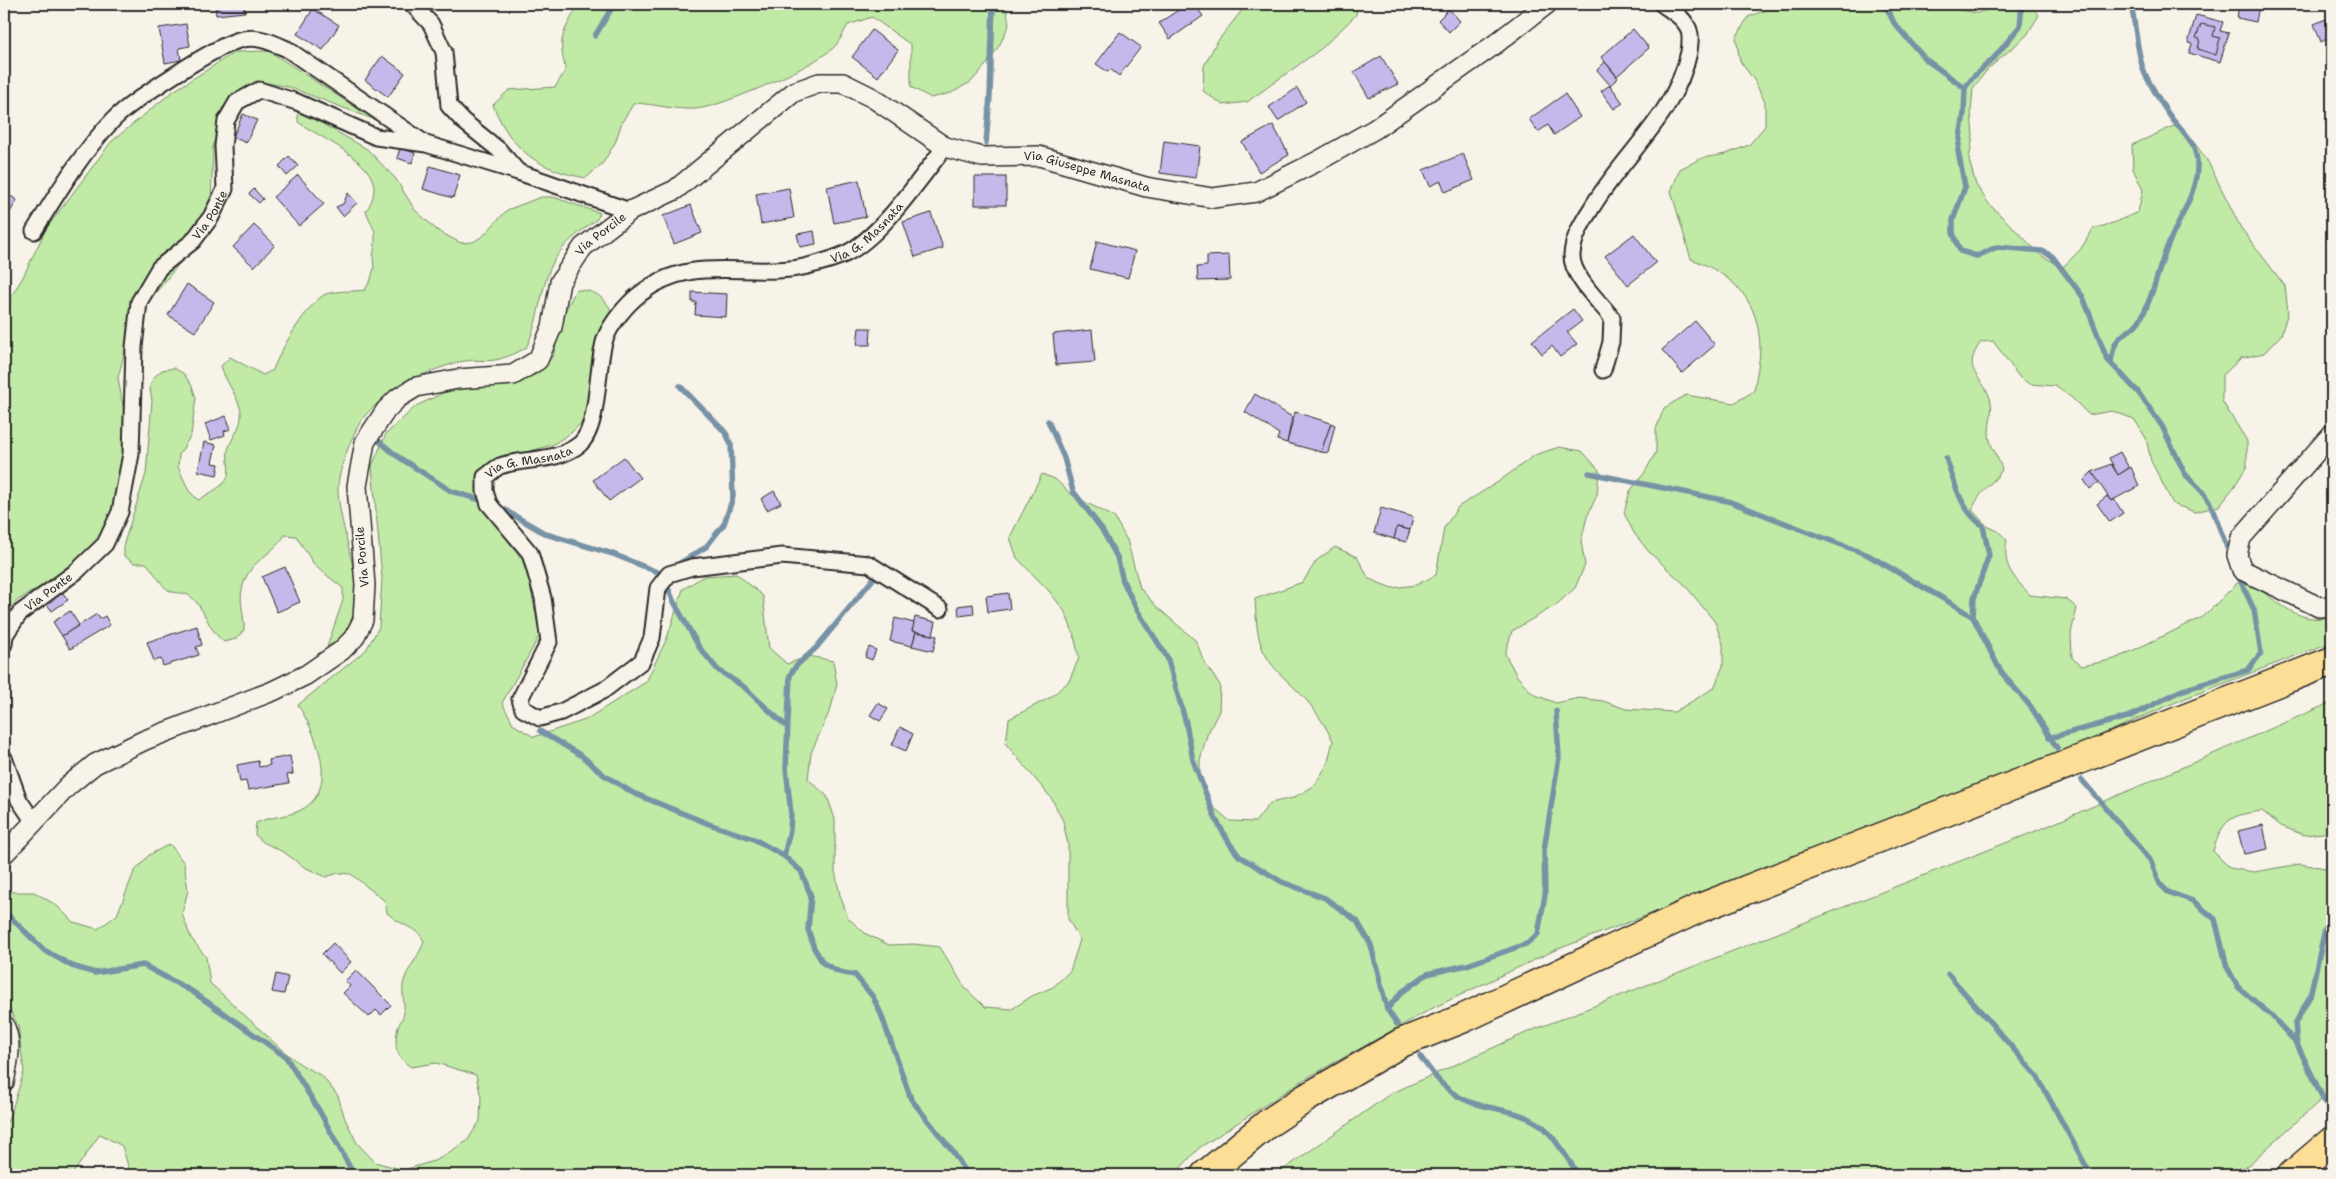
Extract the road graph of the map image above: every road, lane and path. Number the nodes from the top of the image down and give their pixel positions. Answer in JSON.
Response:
{"nodes":[{"id":1,"x":412,"y":4,"type":"edge"},
{"id":2,"x":1547,"y":4,"type":"edge"},
{"id":3,"x":1662,"y":4,"type":"edge"},
{"id":4,"x":426,"y":144,"type":"junction"},
{"id":5,"x":945,"y":146,"type":"junction"},
{"id":6,"x":518,"y":172,"type":"junction"},
{"id":7,"x":630,"y":211,"type":"junction"},
{"id":8,"x":34,"y":231,"type":"dead end"},
{"id":9,"x":1603,"y":370,"type":"dead end"},
{"id":10,"x":2332,"y":434,"type":"edge"},
{"id":11,"x":2332,"y":606,"type":"edge"},
{"id":12,"x":940,"y":608,"type":"dead end"},
{"id":13,"x":4,"y":644,"type":"edge"},
{"id":14,"x":2332,"y":661,"type":"edge"},
{"id":15,"x":4,"y":758,"type":"edge"},
{"id":16,"x":34,"y":822,"type":"junction"},
{"id":17,"x":4,"y":854,"type":"edge"},
{"id":18,"x":4,"y":1025,"type":"edge"},
{"id":19,"x":4,"y":1082,"type":"edge"},
{"id":20,"x":2332,"y":1141,"type":"edge"},
{"id":21,"x":1205,"y":1175,"type":"edge"},
{"id":22,"x":2292,"y":1175,"type":"edge"}],
"edges":[{"from":1,"to":6,"type":"street"},
{"from":2,"to":5,"type":"street","name":"Via Giuseppe Masnata"},
{"from":3,"to":9,"type":"street"},
{"from":4,"to":6,"type":"street","name":"Via Ponte"},
{"from":4,"to":8,"type":"street"},
{"from":4,"to":13,"type":"street","name":"Via Ponte"},
{"from":5,"to":7,"type":"street","name":"Via Giuseppe Masnata"},
{"from":5,"to":12,"type":"street","name":"Via G. Masnata"},
{"from":6,"to":7,"type":"street","name":"Via Ponte"},
{"from":7,"to":16,"type":"street","name":"Via Porcile"},
{"from":10,"to":11,"type":"street"},
{"from":14,"to":21,"type":"highway"},
{"from":15,"to":16,"type":"street"},
{"from":16,"to":17,"type":"street","name":"Via Porcile"},
{"from":18,"to":19,"type":"street"},
{"from":20,"to":22,"type":"highway"}]}
